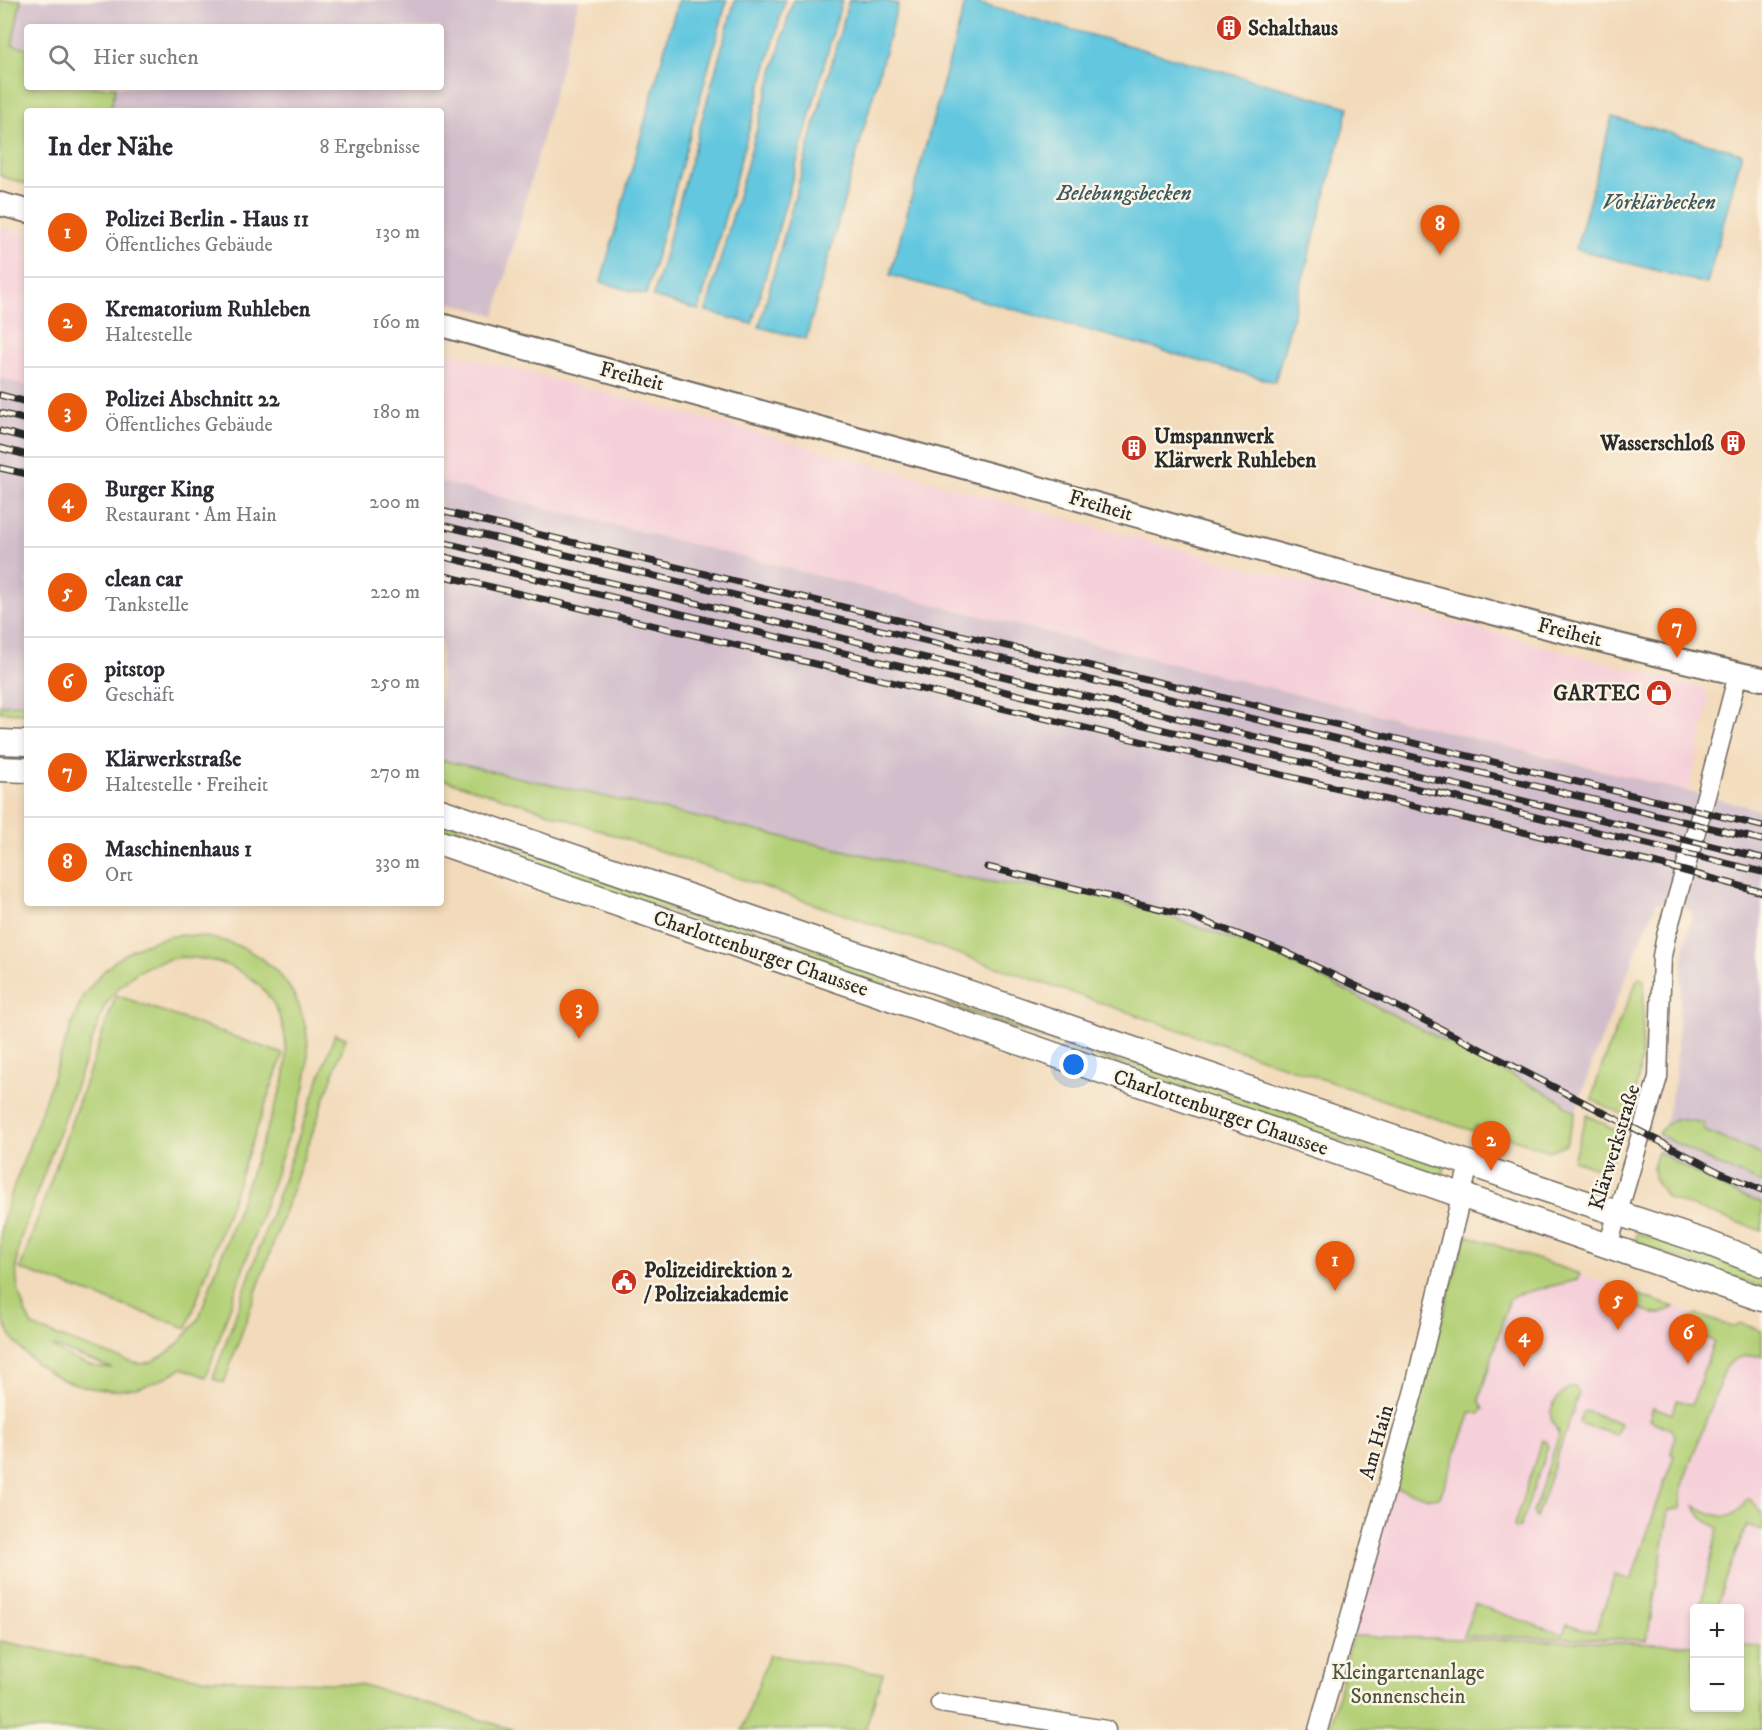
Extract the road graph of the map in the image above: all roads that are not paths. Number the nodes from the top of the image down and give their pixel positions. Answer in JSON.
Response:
{"nodes":[{"id":1,"x":0,"y":204,"type":"edge"},
{"id":2,"x":24,"y":210,"type":"edge"},
{"id":3,"x":444,"y":326,"type":"edge"},
{"id":4,"x":1738,"y":674,"type":"junction"},
{"id":5,"x":1762,"y":679,"type":"edge"},
{"id":6,"x":0,"y":742,"type":"edge"},
{"id":7,"x":24,"y":743,"type":"edge"},
{"id":8,"x":0,"y":769,"type":"edge"},
{"id":9,"x":24,"y":770,"type":"edge"},
{"id":10,"x":444,"y":812,"type":"edge"},
{"id":11,"x":444,"y":844,"type":"edge"},
{"id":12,"x":1469,"y":1164,"type":"junction"},
{"id":13,"x":1462,"y":1195,"type":"junction"},
{"id":14,"x":1618,"y":1212,"type":"junction"},
{"id":15,"x":1608,"y":1246,"type":"junction"},
{"id":16,"x":1762,"y":1264,"type":"edge"},
{"id":17,"x":1762,"y":1299,"type":"edge"},
{"id":18,"x":940,"y":1703,"type":"dead end"},
{"id":19,"x":1106,"y":1730,"type":"edge"},
{"id":20,"x":1318,"y":1730,"type":"edge"}],
"edges":[{"from":1,"to":2,"type":"street"},
{"from":3,"to":4,"type":"street","name":"Freiheit"},
{"from":4,"to":5,"type":"street","name":"Freiheit"},
{"from":4,"to":14,"type":"street","name":"Klärwerkstraße"},
{"from":6,"to":7,"type":"main road"},
{"from":8,"to":9,"type":"main road"},
{"from":10,"to":12,"type":"main road","name":"Charlottenburger Chaussee"},
{"from":11,"to":13,"type":"main road","name":"Charlottenburger Chaussee"},
{"from":12,"to":13,"type":"street","name":"Am Hain"},
{"from":12,"to":14,"type":"main road","name":"Charlottenburger Chaussee"},
{"from":13,"to":15,"type":"main road","name":"Charlottenburger Chaussee"},
{"from":13,"to":20,"type":"street","name":"Am Hain"},
{"from":14,"to":15,"type":"street","name":"Klärwerkstraße"},
{"from":14,"to":16,"type":"main road","name":"Charlottenburger Chaussee"},
{"from":15,"to":17,"type":"main road","name":"Charlottenburger Chaussee"},
{"from":18,"to":19,"type":"street"}]}
